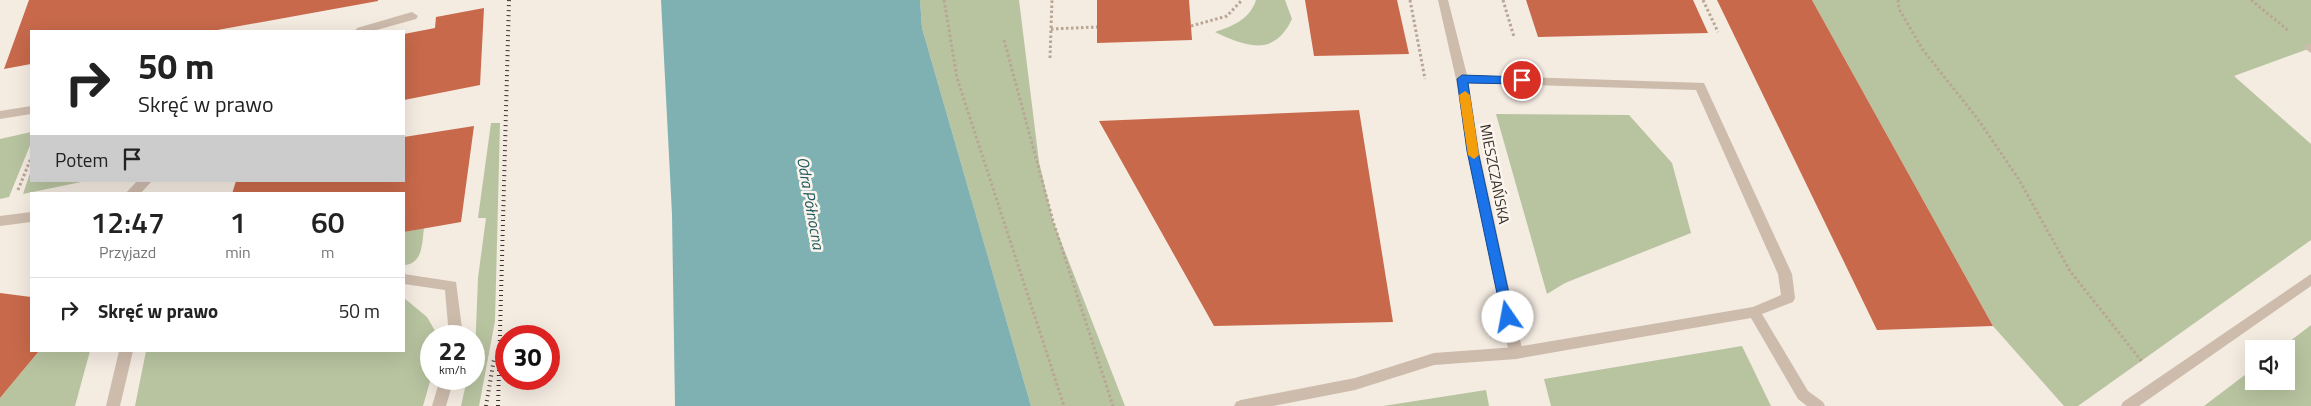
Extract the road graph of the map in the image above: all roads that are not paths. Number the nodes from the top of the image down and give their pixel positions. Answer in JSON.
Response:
{"nodes":[{"id":1,"x":1442,"y":0,"type":"edge"},
{"id":2,"x":412,"y":16,"type":"dead end"},
{"id":3,"x":364,"y":30,"type":"edge"},
{"id":4,"x":1462,"y":79,"type":"junction"},
{"id":5,"x":30,"y":110,"type":"edge"},
{"id":6,"x":0,"y":115,"type":"edge"},
{"id":7,"x":145,"y":182,"type":"edge"},
{"id":8,"x":133,"y":192,"type":"edge"},
{"id":9,"x":30,"y":217,"type":"edge"},
{"id":10,"x":0,"y":221,"type":"edge"},
{"id":11,"x":2311,"y":278,"type":"edge"},
{"id":12,"x":405,"y":279,"type":"edge"},
{"id":13,"x":1754,"y":312,"type":"junction"},
{"id":14,"x":455,"y":325,"type":"edge"},
{"id":15,"x":126,"y":352,"type":"edge"},
{"id":16,"x":1516,"y":354,"type":"junction"},
{"id":17,"x":444,"y":390,"type":"edge"},
{"id":18,"x":113,"y":406,"type":"edge"},
{"id":19,"x":439,"y":406,"type":"edge"},
{"id":20,"x":1241,"y":406,"type":"edge"},
{"id":21,"x":1818,"y":406,"type":"edge"},
{"id":22,"x":2128,"y":406,"type":"edge"}],
"edges":[{"from":1,"to":4,"type":"street","name":"MIESZCZAŃSKA"},
{"from":2,"to":3,"type":"street"},
{"from":4,"to":13,"type":"street"},
{"from":4,"to":16,"type":"street","name":"MIESZCZAŃSKA"},
{"from":5,"to":6,"type":"street"},
{"from":7,"to":8,"type":"street"},
{"from":9,"to":10,"type":"street"},
{"from":11,"to":22,"type":"street"},
{"from":12,"to":14,"type":"street"},
{"from":13,"to":16,"type":"street"},
{"from":13,"to":21,"type":"street"},
{"from":15,"to":18,"type":"street"},
{"from":16,"to":20,"type":"street"},
{"from":17,"to":19,"type":"street"}]}
